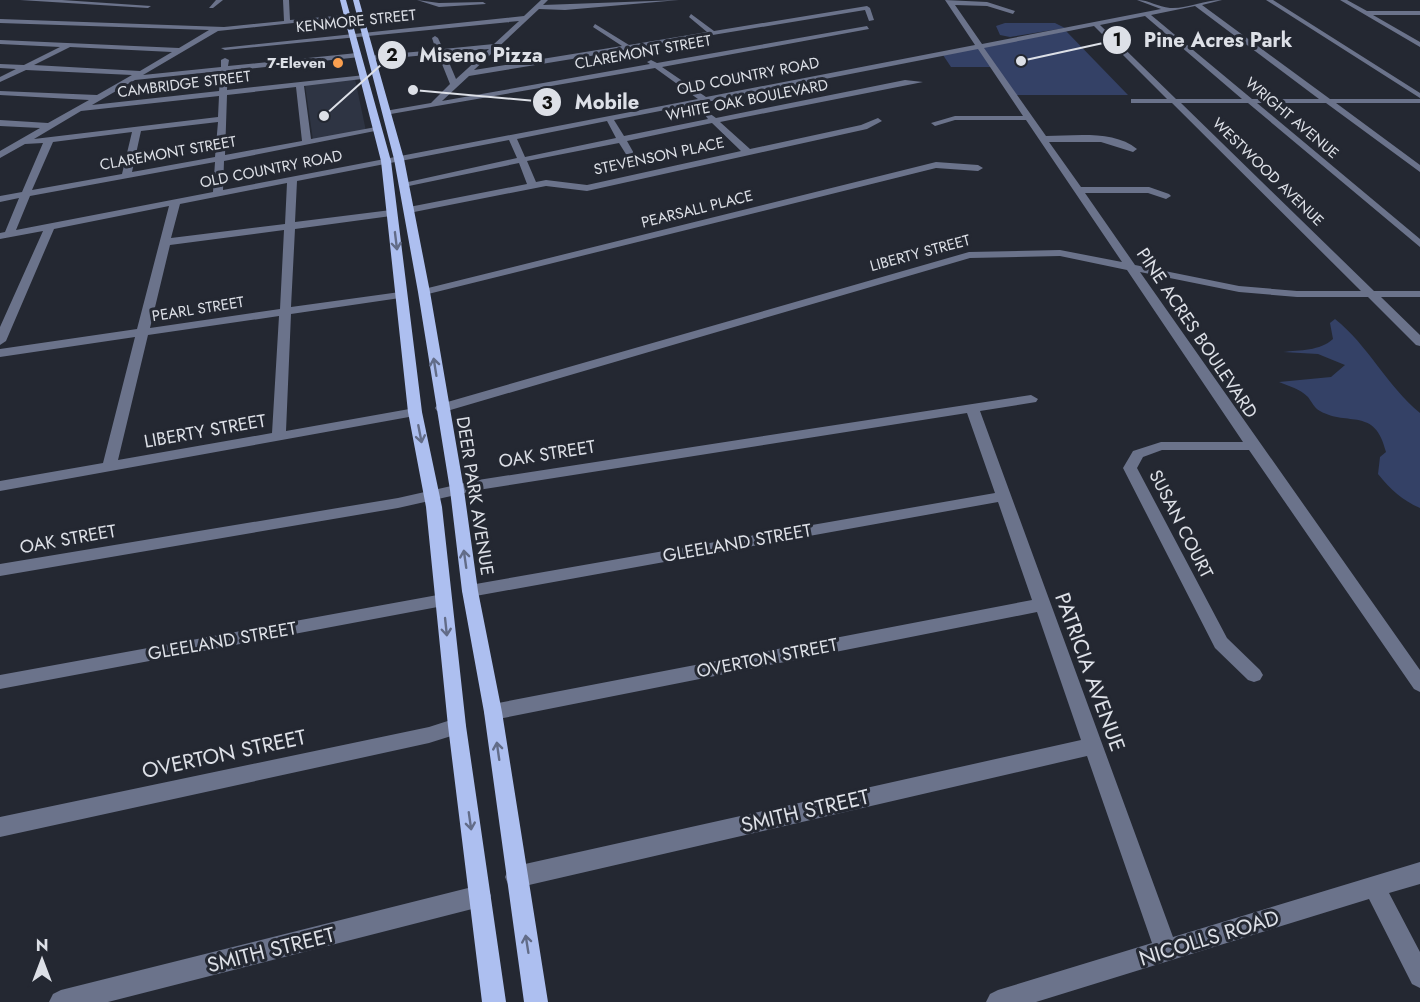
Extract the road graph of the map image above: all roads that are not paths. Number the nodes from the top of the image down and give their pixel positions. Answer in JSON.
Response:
{"nodes":[{"id":1,"x":23,"y":0,"type":"edge"},
{"id":2,"x":220,"y":0,"type":"edge"},
{"id":3,"x":286,"y":0,"type":"edge"},
{"id":4,"x":342,"y":0,"type":"edge"},
{"id":5,"x":356,"y":0,"type":"edge"},
{"id":6,"x":420,"y":0,"type":"edge"},
{"id":7,"x":545,"y":0,"type":"edge"},
{"id":8,"x":676,"y":0,"type":"edge"},
{"id":9,"x":870,"y":0,"type":"edge"},
{"id":10,"x":1140,"y":0,"type":"edge"},
{"id":11,"x":1219,"y":0,"type":"edge"},
{"id":12,"x":1269,"y":0,"type":"edge"},
{"id":13,"x":1343,"y":0,"type":"edge"},
{"id":14,"x":157,"y":2,"type":"edge"},
{"id":15,"x":482,"y":2,"type":"edge"},
{"id":16,"x":949,"y":2,"type":"edge"},
{"id":17,"x":1196,"y":4,"type":"junction"},
{"id":18,"x":148,"y":6,"type":"junction"},
{"id":19,"x":211,"y":7,"type":"dead end"},
{"id":20,"x":538,"y":7,"type":"junction"},
{"id":21,"x":867,"y":8,"type":"junction"},
{"id":22,"x":1170,"y":10,"type":"junction"},
{"id":23,"x":1013,"y":12,"type":"dead end"},
{"id":24,"x":134,"y":13,"type":"dead end"},
{"id":25,"x":1366,"y":13,"type":"junction"},
{"id":26,"x":1420,"y":13,"type":"edge"},
{"id":27,"x":1146,"y":14,"type":"junction"},
{"id":28,"x":691,"y":16,"type":"dead end"},
{"id":29,"x":346,"y":17,"type":"junction"},
{"id":30,"x":526,"y":18,"type":"junction"},
{"id":31,"x":872,"y":20,"type":"dead end"},
{"id":32,"x":0,"y":21,"type":"edge"},
{"id":33,"x":494,"y":21,"type":"junction"},
{"id":34,"x":287,"y":23,"type":"junction"},
{"id":35,"x":1095,"y":24,"type":"junction"},
{"id":36,"x":109,"y":26,"type":"junction"},
{"id":37,"x":595,"y":26,"type":"dead end"},
{"id":38,"x":431,"y":27,"type":"junction"},
{"id":39,"x":867,"y":28,"type":"dead end"},
{"id":40,"x":220,"y":29,"type":"junction"},
{"id":41,"x":1398,"y":32,"type":"junction"},
{"id":42,"x":1420,"y":32,"type":"edge"},
{"id":43,"x":714,"y":34,"type":"junction"},
{"id":44,"x":358,"y":35,"type":"junction"},
{"id":45,"x":0,"y":42,"type":"edge"},
{"id":46,"x":70,"y":45,"type":"junction"},
{"id":47,"x":495,"y":45,"type":"junction"},
{"id":48,"x":1420,"y":45,"type":"edge"},
{"id":49,"x":980,"y":47,"type":"junction"},
{"id":50,"x":225,"y":48,"type":"junction"},
{"id":51,"x":629,"y":48,"type":"junction"},
{"id":52,"x":179,"y":50,"type":"junction"},
{"id":53,"x":440,"y":51,"type":"junction"},
{"id":54,"x":364,"y":57,"type":"junction"},
{"id":55,"x":656,"y":65,"type":"junction"},
{"id":56,"x":0,"y":66,"type":"edge"},
{"id":57,"x":25,"y":67,"type":"junction"},
{"id":58,"x":226,"y":69,"type":"junction"},
{"id":59,"x":140,"y":73,"type":"junction"},
{"id":60,"x":465,"y":74,"type":"junction"},
{"id":61,"x":362,"y":77,"type":"junction"},
{"id":62,"x":130,"y":79,"type":"junction"},
{"id":63,"x":0,"y":80,"type":"edge"},
{"id":64,"x":919,"y":82,"type":"dead end"},
{"id":65,"x":300,"y":84,"type":"junction"},
{"id":66,"x":454,"y":84,"type":"junction"},
{"id":67,"x":0,"y":93,"type":"edge"},
{"id":68,"x":223,"y":93,"type":"junction"},
{"id":69,"x":1420,"y":96,"type":"edge"},
{"id":70,"x":99,"y":98,"type":"junction"},
{"id":71,"x":701,"y":101,"type":"junction"},
{"id":72,"x":1134,"y":101,"type":"dead end"},
{"id":73,"x":1174,"y":101,"type":"junction"},
{"id":74,"x":1252,"y":101,"type":"junction"},
{"id":75,"x":1329,"y":101,"type":"junction"},
{"id":76,"x":1420,"y":101,"type":"edge"},
{"id":77,"x":434,"y":104,"type":"junction"},
{"id":78,"x":79,"y":109,"type":"junction"},
{"id":79,"x":388,"y":113,"type":"junction"},
{"id":80,"x":609,"y":118,"type":"junction"},
{"id":81,"x":1029,"y":118,"type":"junction"},
{"id":82,"x":222,"y":119,"type":"junction"},
{"id":83,"x":714,"y":120,"type":"junction"},
{"id":84,"x":878,"y":121,"type":"dead end"},
{"id":85,"x":0,"y":123,"type":"edge"},
{"id":86,"x":935,"y":123,"type":"dead end"},
{"id":87,"x":50,"y":126,"type":"junction"},
{"id":88,"x":137,"y":129,"type":"junction"},
{"id":89,"x":376,"y":130,"type":"junction"},
{"id":90,"x":512,"y":137,"type":"junction"},
{"id":91,"x":1045,"y":139,"type":"junction"},
{"id":92,"x":49,"y":140,"type":"junction"},
{"id":93,"x":620,"y":140,"type":"junction"},
{"id":94,"x":21,"y":143,"type":"junction"},
{"id":95,"x":307,"y":143,"type":"junction"},
{"id":96,"x":1133,"y":149,"type":"dead end"},
{"id":97,"x":748,"y":152,"type":"junction"},
{"id":98,"x":0,"y":155,"type":"edge"},
{"id":99,"x":632,"y":157,"type":"dead end"},
{"id":100,"x":219,"y":159,"type":"junction"},
{"id":101,"x":393,"y":160,"type":"junction"},
{"id":102,"x":520,"y":160,"type":"junction"},
{"id":103,"x":978,"y":168,"type":"dead end"},
{"id":104,"x":1420,"y":169,"type":"edge"},
{"id":105,"x":126,"y":176,"type":"junction"},
{"id":106,"x":292,"y":180,"type":"junction"},
{"id":107,"x":404,"y":184,"type":"junction"},
{"id":108,"x":532,"y":184,"type":"junction"},
{"id":109,"x":1079,"y":190,"type":"junction"},
{"id":110,"x":28,"y":194,"type":"junction"},
{"id":111,"x":218,"y":194,"type":"junction"},
{"id":112,"x":1166,"y":196,"type":"dead end"},
{"id":113,"x":0,"y":199,"type":"edge"},
{"id":114,"x":176,"y":203,"type":"junction"},
{"id":115,"x":409,"y":210,"type":"junction"},
{"id":116,"x":392,"y":213,"type":"junction"},
{"id":117,"x":290,"y":225,"type":"junction"},
{"id":118,"x":50,"y":227,"type":"junction"},
{"id":119,"x":5,"y":235,"type":"edge"},
{"id":120,"x":167,"y":242,"type":"junction"},
{"id":121,"x":1420,"y":244,"type":"edge"},
{"id":122,"x":1130,"y":267,"type":"junction"},
{"id":123,"x":424,"y":292,"type":"junction"},
{"id":124,"x":1370,"y":294,"type":"junction"},
{"id":125,"x":1420,"y":294,"type":"edge"},
{"id":126,"x":400,"y":295,"type":"junction"},
{"id":127,"x":286,"y":311,"type":"junction"},
{"id":128,"x":144,"y":333,"type":"junction"},
{"id":129,"x":0,"y":341,"type":"edge"},
{"id":130,"x":1420,"y":342,"type":"edge"},
{"id":131,"x":0,"y":353,"type":"edge"},
{"id":132,"x":1031,"y":399,"type":"dead end"},
{"id":133,"x":441,"y":408,"type":"junction"},
{"id":134,"x":972,"y":408,"type":"junction"},
{"id":135,"x":415,"y":412,"type":"junction"},
{"id":136,"x":279,"y":436,"type":"junction"},
{"id":137,"x":1253,"y":446,"type":"junction"},
{"id":138,"x":109,"y":467,"type":"junction"},
{"id":139,"x":0,"y":486,"type":"edge"},
{"id":140,"x":457,"y":490,"type":"junction"},
{"id":141,"x":432,"y":496,"type":"junction"},
{"id":142,"x":1004,"y":496,"type":"junction"},
{"id":143,"x":0,"y":570,"type":"edge"},
{"id":144,"x":470,"y":591,"type":"junction"},
{"id":145,"x":443,"y":600,"type":"junction"},
{"id":146,"x":1041,"y":605,"type":"junction"},
{"id":147,"x":1254,"y":675,"type":"dead end"},
{"id":148,"x":0,"y":682,"type":"edge"},
{"id":149,"x":1420,"y":684,"type":"edge"},
{"id":150,"x":493,"y":711,"type":"junction"},
{"id":151,"x":457,"y":726,"type":"junction"},
{"id":152,"x":1094,"y":746,"type":"junction"},
{"id":153,"x":0,"y":827,"type":"edge"},
{"id":154,"x":1420,"y":873,"type":"edge"},
{"id":155,"x":516,"y":877,"type":"junction"},
{"id":156,"x":1375,"y":888,"type":"junction"},
{"id":157,"x":480,"y":896,"type":"junction"},
{"id":158,"x":1166,"y":950,"type":"junction"},
{"id":159,"x":1420,"y":976,"type":"edge"},
{"id":160,"x":62,"y":1002,"type":"edge"},
{"id":161,"x":494,"y":1002,"type":"edge"},
{"id":162,"x":536,"y":1002,"type":"edge"},
{"id":163,"x":998,"y":1002,"type":"edge"}],
"edges":[{"from":1,"to":18,"type":"street"},
{"from":2,"to":19,"type":"street"},
{"from":3,"to":34,"type":"street"},
{"from":4,"to":29,"type":"main road","name":"DEER PARK AVENUE"},
{"from":5,"to":44,"type":"main road","name":"DEER PARK AVENUE"},
{"from":6,"to":15,"type":"street"},
{"from":7,"to":20,"type":"street"},
{"from":8,"to":20,"type":"street"},
{"from":9,"to":21,"type":"street"},
{"from":10,"to":22,"type":"street"},
{"from":11,"to":17,"type":"street","name":"OLD COUNTRY ROAD"},
{"from":12,"to":69,"type":"street"},
{"from":13,"to":25,"type":"street"},
{"from":14,"to":18,"type":"street"},
{"from":15,"to":33,"type":"street"},
{"from":16,"to":23,"type":"street"},
{"from":16,"to":49,"type":"street","name":"PINE ACRES BOULEVARD"},
{"from":17,"to":22,"type":"street","name":"OLD COUNTRY ROAD"},
{"from":17,"to":75,"type":"street"},
{"from":18,"to":24,"type":"street"},
{"from":20,"to":30,"type":"street"},
{"from":21,"to":31,"type":"street"},
{"from":21,"to":43,"type":"street"},
{"from":22,"to":27,"type":"street","name":"OLD COUNTRY ROAD"},
{"from":25,"to":26,"type":"street"},
{"from":25,"to":41,"type":"street"},
{"from":27,"to":35,"type":"street","name":"OLD COUNTRY ROAD"},
{"from":27,"to":74,"type":"street","name":"WRIGHT AVENUE"},
{"from":28,"to":43,"type":"street"},
{"from":29,"to":34,"type":"street"},
{"from":29,"to":44,"type":"main road","name":"DEER PARK AVENUE"},
{"from":30,"to":33,"type":"street","name":"KENMORE STREET"},
{"from":30,"to":47,"type":"street"},
{"from":32,"to":36,"type":"street"},
{"from":33,"to":38,"type":"street","name":"KENMORE STREET"},
{"from":34,"to":40,"type":"street"},
{"from":35,"to":49,"type":"street","name":"OLD COUNTRY ROAD"},
{"from":35,"to":73,"type":"street","name":"WESTWOOD AVENUE"},
{"from":36,"to":40,"type":"street"},
{"from":36,"to":46,"type":"street"},
{"from":37,"to":51,"type":"street"},
{"from":38,"to":44,"type":"street","name":"KENMORE STREET"},
{"from":38,"to":53,"type":"street"},
{"from":39,"to":55,"type":"street","name":"CLAREMONT STREET"},
{"from":40,"to":50,"type":"street"},
{"from":40,"to":52,"type":"street"},
{"from":41,"to":42,"type":"street"},
{"from":41,"to":48,"type":"street"},
{"from":43,"to":51,"type":"street"},
{"from":44,"to":50,"type":"street","name":"KENMORE STREET"},
{"from":44,"to":54,"type":"main road","name":"DEER PARK AVENUE"},
{"from":45,"to":46,"type":"street"},
{"from":46,"to":52,"type":"street"},
{"from":46,"to":57,"type":"street"},
{"from":47,"to":53,"type":"street"},
{"from":47,"to":60,"type":"street"},
{"from":49,"to":71,"type":"street","name":"OLD COUNTRY ROAD"},
{"from":49,"to":81,"type":"street","name":"PINE ACRES BOULEVARD"},
{"from":50,"to":58,"type":"street"},
{"from":51,"to":55,"type":"street"},
{"from":51,"to":60,"type":"street"},
{"from":52,"to":59,"type":"street"},
{"from":53,"to":54,"type":"street"},
{"from":53,"to":66,"type":"street"},
{"from":54,"to":58,"type":"street"},
{"from":54,"to":61,"type":"main road","name":"DEER PARK AVENUE"},
{"from":54,"to":79,"type":"main road","name":"DEER PARK AVENUE"},
{"from":55,"to":71,"type":"street"},
{"from":55,"to":77,"type":"street","name":"CLAREMONT STREET"},
{"from":56,"to":57,"type":"street"},
{"from":57,"to":59,"type":"street"},
{"from":57,"to":63,"type":"street"},
{"from":58,"to":62,"type":"street"},
{"from":58,"to":68,"type":"street"},
{"from":59,"to":62,"type":"street"},
{"from":60,"to":66,"type":"street"},
{"from":61,"to":65,"type":"street","name":"CAMBRIDGE STREET"},
{"from":61,"to":89,"type":"main road","name":"DEER PARK AVENUE"},
{"from":62,"to":70,"type":"street"},
{"from":64,"to":83,"type":"street","name":"WHITE OAK BOULEVARD"},
{"from":65,"to":68,"type":"street","name":"CAMBRIDGE STREET"},
{"from":65,"to":95,"type":"street"},
{"from":66,"to":77,"type":"street"},
{"from":67,"to":70,"type":"street"},
{"from":68,"to":78,"type":"street","name":"CAMBRIDGE STREET"},
{"from":68,"to":82,"type":"street"},
{"from":70,"to":78,"type":"street"},
{"from":71,"to":80,"type":"street","name":"OLD COUNTRY ROAD"},
{"from":71,"to":83,"type":"street"},
{"from":72,"to":73,"type":"street"},
{"from":73,"to":74,"type":"street"},
{"from":73,"to":124,"type":"street","name":"WESTWOOD AVENUE"},
{"from":74,"to":75,"type":"street"},
{"from":74,"to":121,"type":"street","name":"WRIGHT AVENUE"},
{"from":75,"to":76,"type":"street"},
{"from":75,"to":104,"type":"street"},
{"from":77,"to":79,"type":"street","name":"CLAREMONT STREET"},
{"from":78,"to":87,"type":"street"},
{"from":79,"to":101,"type":"main road","name":"DEER PARK AVENUE"},
{"from":80,"to":90,"type":"street","name":"OLD COUNTRY ROAD"},
{"from":80,"to":93,"type":"street"},
{"from":81,"to":86,"type":"street"},
{"from":81,"to":91,"type":"street","name":"PINE ACRES BOULEVARD"},
{"from":82,"to":88,"type":"street"},
{"from":82,"to":100,"type":"street"},
{"from":83,"to":93,"type":"street","name":"WHITE OAK BOULEVARD"},
{"from":83,"to":97,"type":"street"},
{"from":84,"to":97,"type":"street","name":"STEVENSON PLACE"},
{"from":85,"to":87,"type":"street"},
{"from":87,"to":94,"type":"street"},
{"from":88,"to":92,"type":"street"},
{"from":88,"to":105,"type":"street"},
{"from":89,"to":95,"type":"street","name":"CLAREMONT STREET"},
{"from":89,"to":101,"type":"main road","name":"DEER PARK AVENUE"},
{"from":90,"to":101,"type":"street","name":"OLD COUNTRY ROAD"},
{"from":90,"to":102,"type":"street"},
{"from":91,"to":96,"type":"street"},
{"from":91,"to":109,"type":"street","name":"PINE ACRES BOULEVARD"},
{"from":92,"to":94,"type":"street"},
{"from":92,"to":110,"type":"street"},
{"from":93,"to":99,"type":"street"},
{"from":93,"to":102,"type":"street","name":"WHITE OAK BOULEVARD"},
{"from":94,"to":98,"type":"street"},
{"from":95,"to":100,"type":"street","name":"CLAREMONT STREET"},
{"from":97,"to":108,"type":"street","name":"STEVENSON PLACE"},
{"from":100,"to":105,"type":"street","name":"CLAREMONT STREET"},
{"from":100,"to":111,"type":"street"},
{"from":101,"to":106,"type":"street","name":"OLD COUNTRY ROAD"},
{"from":101,"to":107,"type":"main road","name":"DEER PARK AVENUE"},
{"from":101,"to":116,"type":"main road","name":"DEER PARK AVENUE"},
{"from":102,"to":107,"type":"street","name":"WHITE OAK BOULEVARD"},
{"from":102,"to":108,"type":"street"},
{"from":103,"to":123,"type":"street","name":"PEARSALL PLACE"},
{"from":105,"to":110,"type":"street","name":"CLAREMONT STREET"},
{"from":106,"to":111,"type":"street","name":"OLD COUNTRY ROAD"},
{"from":106,"to":117,"type":"street"},
{"from":107,"to":115,"type":"main road","name":"DEER PARK AVENUE"},
{"from":108,"to":115,"type":"street","name":"STEVENSON PLACE"},
{"from":109,"to":112,"type":"street"},
{"from":109,"to":122,"type":"street","name":"PINE ACRES BOULEVARD"},
{"from":110,"to":113,"type":"street","name":"CLAREMONT STREET"},
{"from":110,"to":119,"type":"street"},
{"from":111,"to":114,"type":"street","name":"OLD COUNTRY ROAD"},
{"from":114,"to":118,"type":"street","name":"OLD COUNTRY ROAD"},
{"from":114,"to":120,"type":"street"},
{"from":115,"to":123,"type":"main road","name":"DEER PARK AVENUE"},
{"from":116,"to":117,"type":"street"},
{"from":116,"to":126,"type":"main road","name":"DEER PARK AVENUE","one_way":true},
{"from":117,"to":120,"type":"street"},
{"from":117,"to":127,"type":"street"},
{"from":118,"to":119,"type":"street","name":"OLD COUNTRY ROAD"},
{"from":118,"to":129,"type":"street"},
{"from":120,"to":128,"type":"street"},
{"from":122,"to":124,"type":"street","name":"LIBERTY STREET"},
{"from":122,"to":133,"type":"street","name":"LIBERTY STREET"},
{"from":122,"to":137,"type":"street","name":"PINE ACRES BOULEVARD"},
{"from":133,"to":123,"type":"main road","name":"DEER PARK AVENUE","one_way":true},
{"from":124,"to":125,"type":"street","name":"LIBERTY STREET"},
{"from":124,"to":130,"type":"street","name":"WESTWOOD AVENUE"},
{"from":126,"to":127,"type":"street","name":"PEARL STREET"},
{"from":126,"to":135,"type":"main road","name":"DEER PARK AVENUE"},
{"from":127,"to":128,"type":"street","name":"PEARL STREET"},
{"from":127,"to":136,"type":"street"},
{"from":128,"to":131,"type":"street","name":"PEARL STREET"},
{"from":128,"to":138,"type":"street"},
{"from":132,"to":134,"type":"street","name":"OAK STREET"},
{"from":133,"to":140,"type":"main road","name":"DEER PARK AVENUE"},
{"from":134,"to":140,"type":"street","name":"OAK STREET"},
{"from":134,"to":142,"type":"street","name":"PATRICIA AVENUE"},
{"from":135,"to":136,"type":"street","name":"LIBERTY STREET"},
{"from":135,"to":141,"type":"main road","name":"DEER PARK AVENUE","one_way":true},
{"from":136,"to":138,"type":"street","name":"LIBERTY STREET"},
{"from":137,"to":147,"type":"street","name":"SUSAN COURT"},
{"from":137,"to":149,"type":"street","name":"PINE ACRES BOULEVARD"},
{"from":138,"to":139,"type":"street","name":"LIBERTY STREET"},
{"from":140,"to":141,"type":"street","name":"OAK STREET"},
{"from":144,"to":140,"type":"main road","name":"DEER PARK AVENUE","one_way":true},
{"from":141,"to":143,"type":"street","name":"OAK STREET"},
{"from":141,"to":145,"type":"main road","name":"DEER PARK AVENUE"},
{"from":142,"to":144,"type":"street","name":"GLEELAND STREET"},
{"from":142,"to":146,"type":"street","name":"PATRICIA AVENUE"},
{"from":144,"to":150,"type":"main road","name":"DEER PARK AVENUE"},
{"from":145,"to":148,"type":"street","name":"GLEELAND STREET"},
{"from":145,"to":151,"type":"main road","name":"DEER PARK AVENUE","one_way":true},
{"from":146,"to":150,"type":"street","name":"OVERTON STREET"},
{"from":146,"to":152,"type":"street","name":"PATRICIA AVENUE"},
{"from":155,"to":150,"type":"main road","name":"DEER PARK AVENUE","one_way":true},
{"from":151,"to":153,"type":"street","name":"OVERTON STREET"},
{"from":151,"to":157,"type":"main road","name":"DEER PARK AVENUE","one_way":true},
{"from":152,"to":155,"type":"street","name":"SMITH STREET"},
{"from":152,"to":158,"type":"street","name":"PATRICIA AVENUE"},
{"from":154,"to":156,"type":"street","name":"NICOLLS ROAD"},
{"from":162,"to":155,"type":"main road","name":"DEER PARK AVENUE","one_way":true},
{"from":156,"to":158,"type":"street","name":"NICOLLS ROAD"},
{"from":156,"to":159,"type":"street"},
{"from":157,"to":160,"type":"street","name":"SMITH STREET"},
{"from":157,"to":161,"type":"main road","name":"DEER PARK AVENUE"},
{"from":158,"to":163,"type":"street","name":"NICOLLS ROAD"}]}
